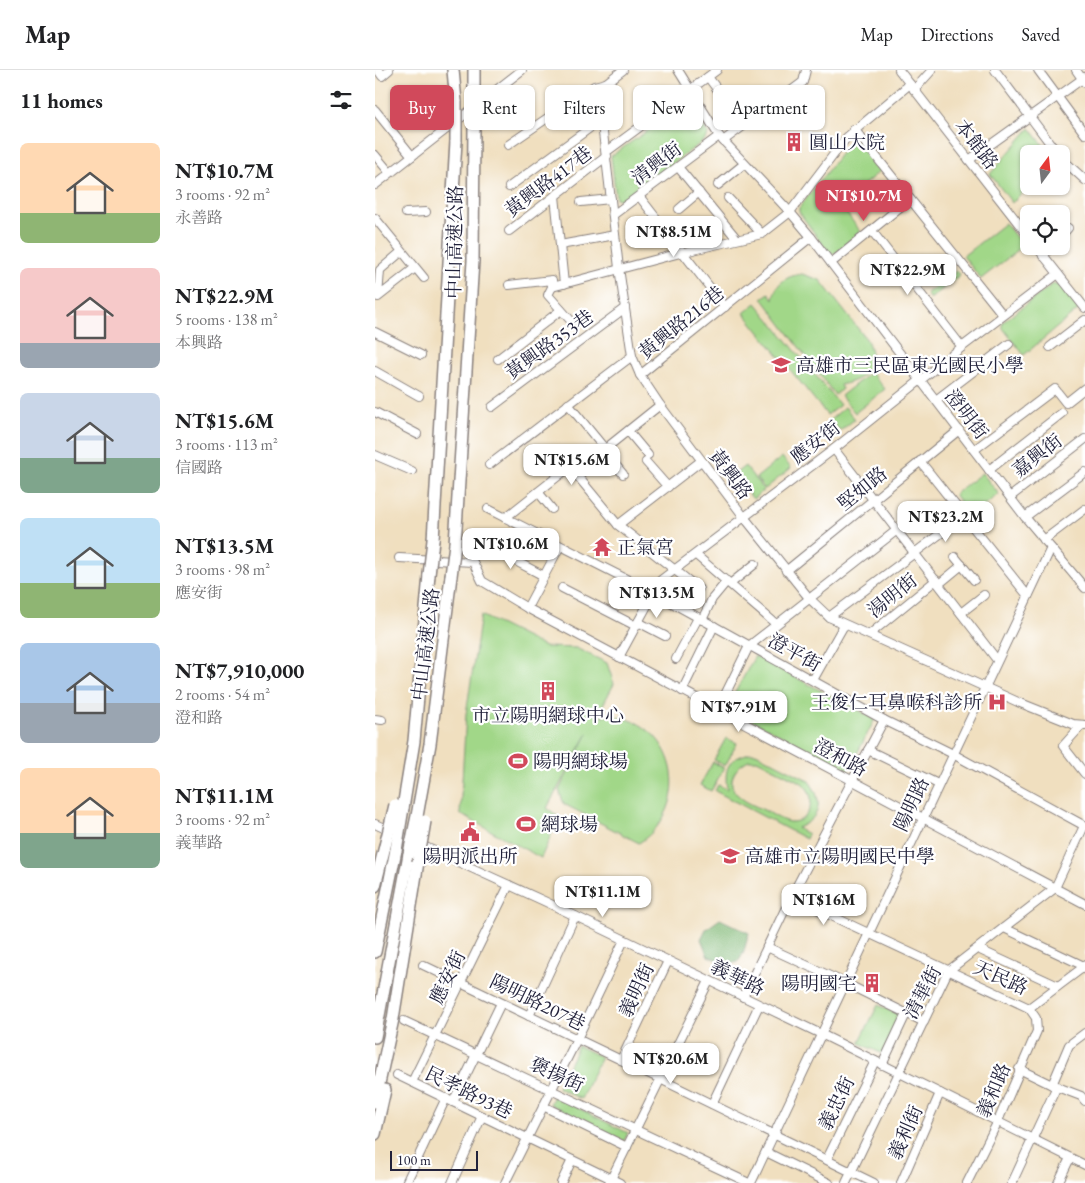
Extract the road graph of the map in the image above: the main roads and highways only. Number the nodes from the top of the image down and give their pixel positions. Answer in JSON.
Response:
{"nodes":[{"id":1,"x":453,"y":70,"type":"edge"},
{"id":2,"x":474,"y":70,"type":"edge"},
{"id":3,"x":390,"y":848,"type":"junction"},
{"id":4,"x":413,"y":858,"type":"junction"},
{"id":5,"x":375,"y":886,"type":"edge"},
{"id":6,"x":375,"y":952,"type":"edge"},
{"id":7,"x":393,"y":1019,"type":"junction"},
{"id":8,"x":375,"y":1037,"type":"edge"},
{"id":9,"x":375,"y":1102,"type":"edge"},
{"id":10,"x":375,"y":1134,"type":"edge"}],
"edges":[{"from":1,"to":3,"type":"highway","name":"中山高速公路","bridge":true},
{"from":2,"to":4,"type":"highway","name":"中山高速公路","bridge":true},
{"from":3,"to":5,"type":"highway"},
{"from":3,"to":6,"type":"highway","name":"中山高速公路"},
{"from":4,"to":7,"type":"highway"},
{"from":4,"to":8,"type":"highway"},
{"from":7,"to":9,"type":"highway"},
{"from":7,"to":10,"type":"highway"}]}
